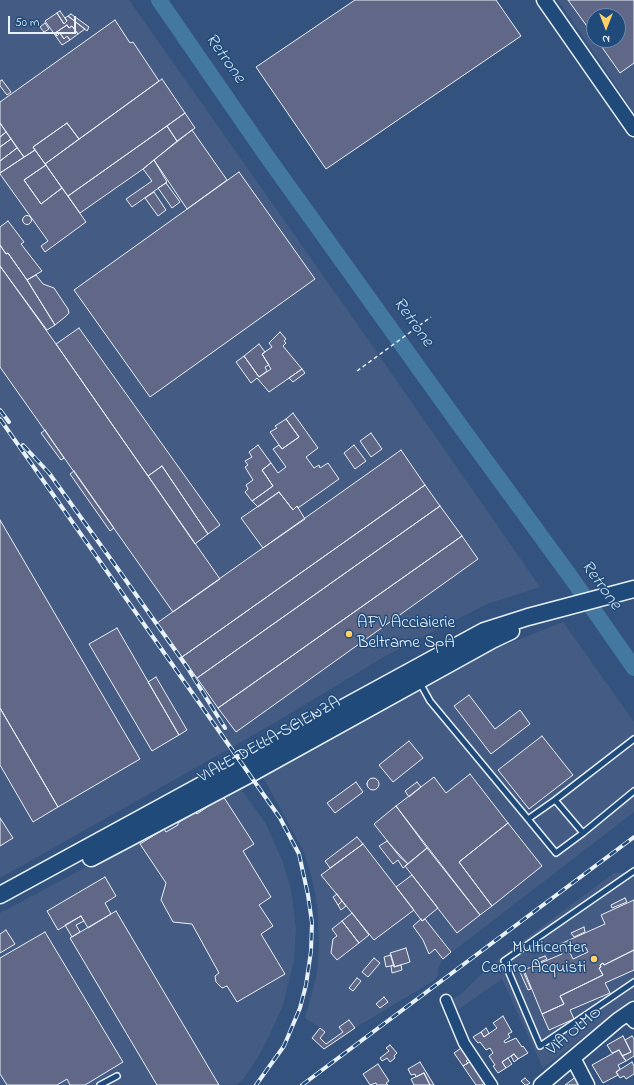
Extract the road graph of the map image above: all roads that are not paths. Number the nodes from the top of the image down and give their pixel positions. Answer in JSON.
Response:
{"nodes":[{"id":1,"x":544,"y":0,"type":"edge"},
{"id":2,"x":634,"y":129,"type":"edge"},
{"id":3,"x":634,"y":589,"type":"edge"},
{"id":4,"x":558,"y":609,"type":"junction"},
{"id":5,"x":419,"y":680,"type":"junction"},
{"id":6,"x":634,"y":739,"type":"edge"},
{"id":7,"x":634,"y":792,"type":"edge"},
{"id":8,"x":555,"y":800,"type":"junction"},
{"id":9,"x":528,"y":819,"type":"junction"},
{"id":10,"x":583,"y":833,"type":"junction"},
{"id":11,"x":634,"y":871,"type":"edge"},
{"id":12,"x":0,"y":895,"type":"edge"},
{"id":13,"x":0,"y":907,"type":"edge"},
{"id":14,"x":634,"y":982,"type":"edge"},
{"id":15,"x":446,"y":1000,"type":"dead end"},
{"id":16,"x":631,"y":1016,"type":"edge"},
{"id":17,"x":573,"y":1058,"type":"junction"},
{"id":18,"x":117,"y":1076,"type":"dead end"},
{"id":19,"x":100,"y":1085,"type":"edge"},
{"id":20,"x":492,"y":1085,"type":"edge"},
{"id":21,"x":541,"y":1085,"type":"edge"},
{"id":22,"x":587,"y":1085,"type":"edge"}],
"edges":[{"from":1,"to":2,"type":"street"},
{"from":3,"to":4,"type":"main road","name":"VIALE DELLA SCIENZA"},
{"from":4,"to":5,"type":"main road","name":"VIALE DELLA SCIENZA"},
{"from":4,"to":12,"type":"main road","name":"VIALE DELLA SCIENZA"},
{"from":5,"to":9,"type":"lane"},
{"from":5,"to":13,"type":"main road","name":"VIALE DELLA SCIENZA"},
{"from":6,"to":8,"type":"lane"},
{"from":7,"to":10,"type":"lane"},
{"from":8,"to":9,"type":"lane"},
{"from":8,"to":10,"type":"lane"},
{"from":9,"to":10,"type":"lane"},
{"from":11,"to":14,"type":"lane"},
{"from":15,"to":20,"type":"street"},
{"from":16,"to":17,"type":"street","name":"VIA OLMO"},
{"from":17,"to":21,"type":"street","name":"VIA OLMO"},
{"from":17,"to":22,"type":"street"},
{"from":18,"to":19,"type":"lane"}]}
